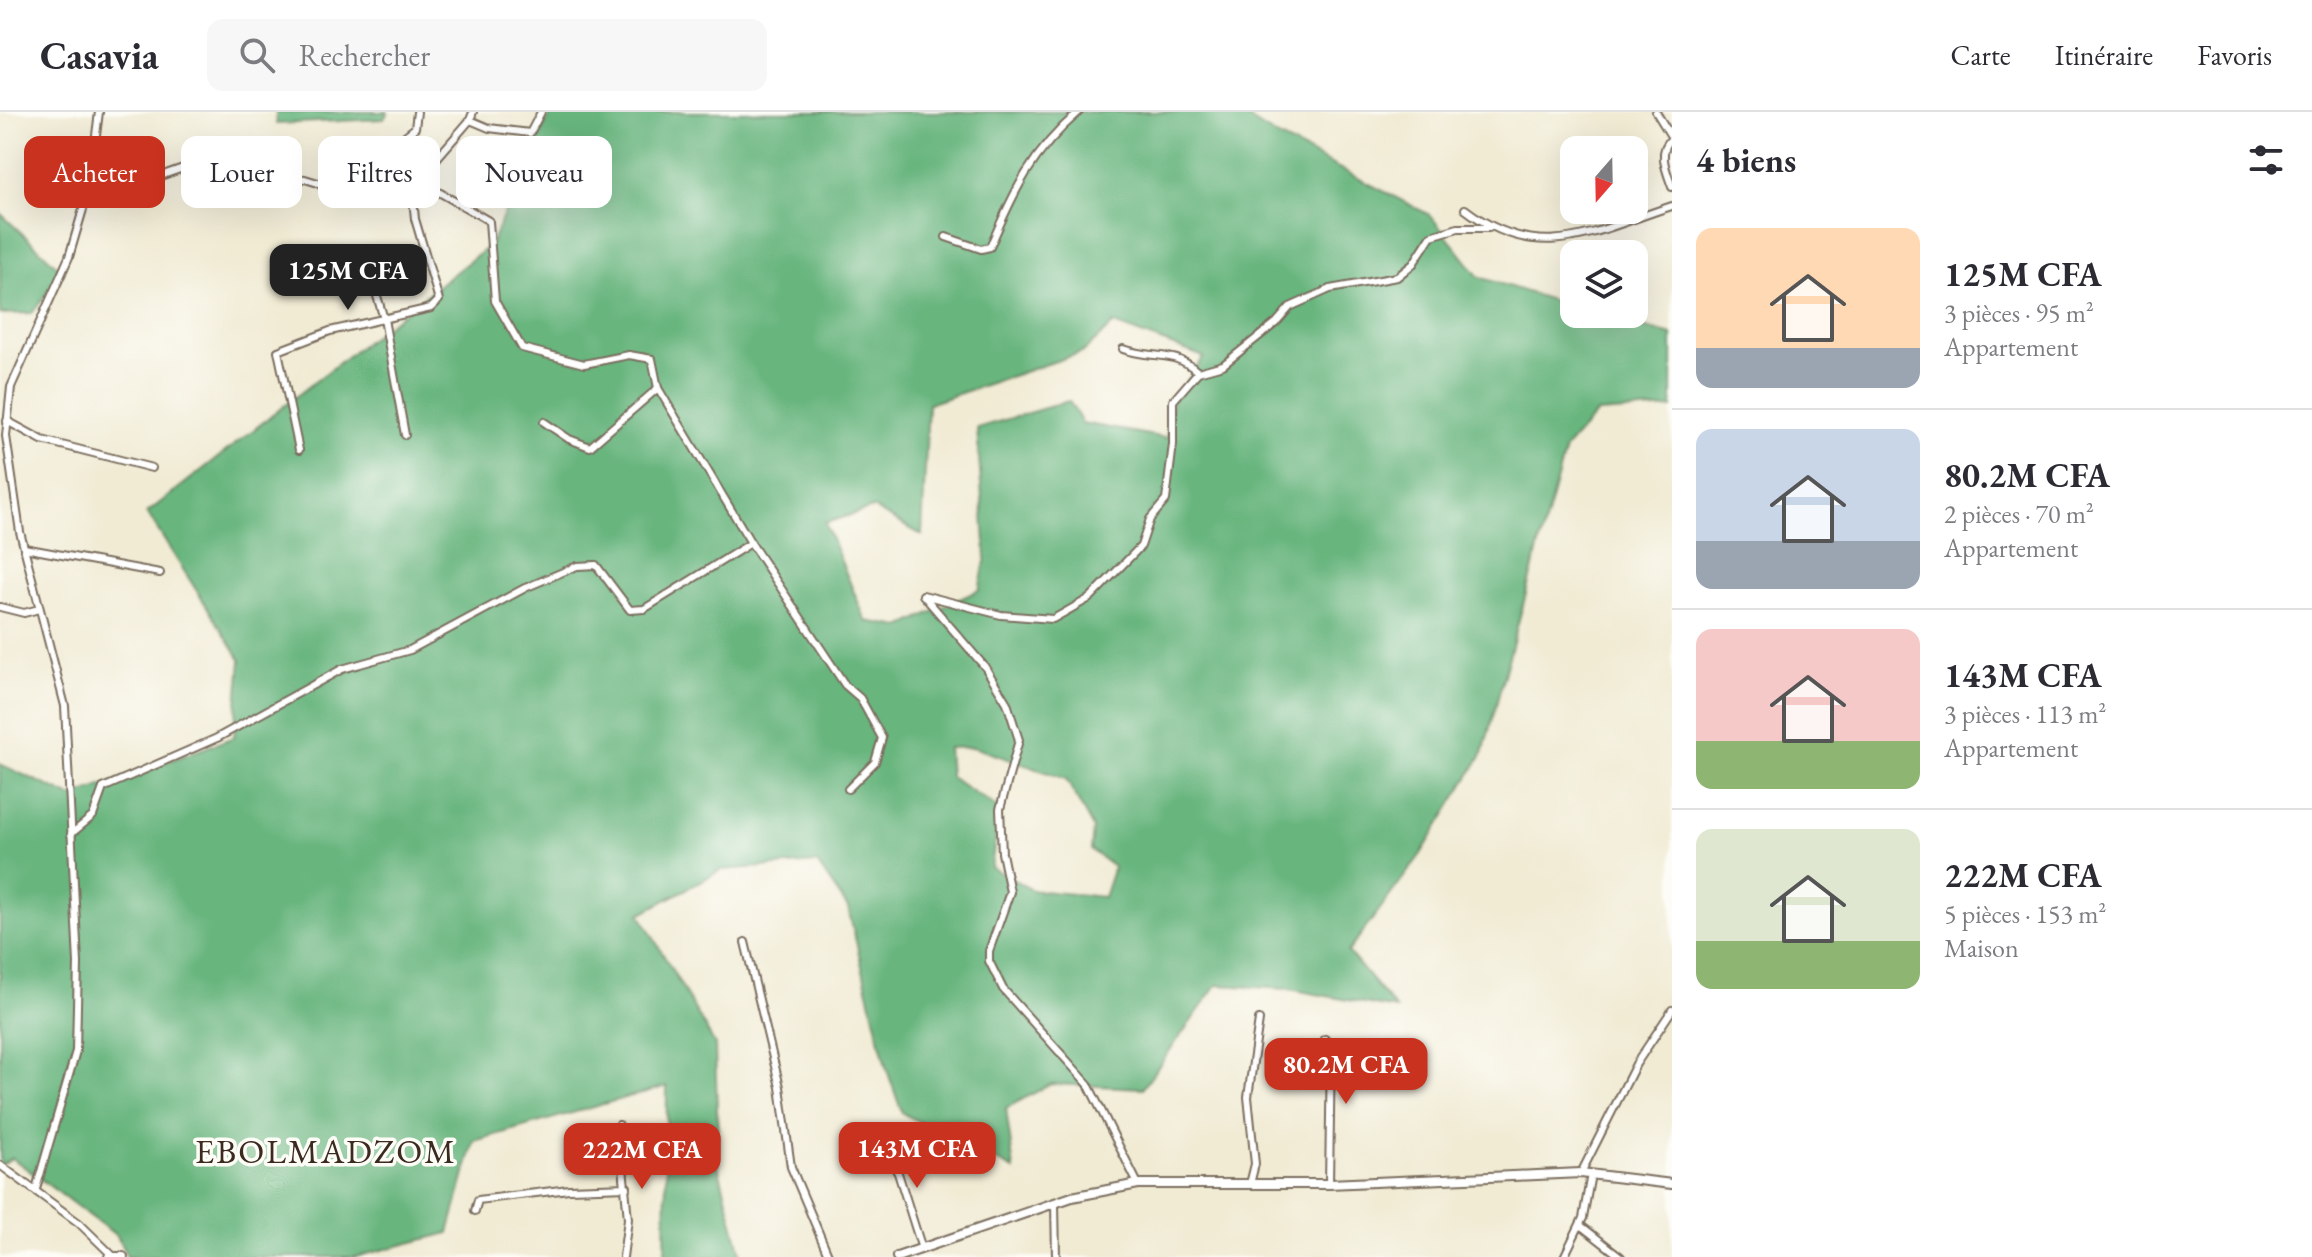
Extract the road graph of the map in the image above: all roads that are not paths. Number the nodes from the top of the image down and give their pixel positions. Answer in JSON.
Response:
{"nodes":[{"id":1,"x":99,"y":112,"type":"edge"},
{"id":2,"x":417,"y":112,"type":"edge"},
{"id":3,"x":541,"y":112,"type":"edge"},
{"id":4,"x":1079,"y":112,"type":"edge"},
{"id":5,"x":1656,"y":112,"type":"edge"},
{"id":6,"x":472,"y":116,"type":"edge"},
{"id":7,"x":96,"y":136,"type":"edge"},
{"id":8,"x":1672,"y":138,"type":"edge"},
{"id":9,"x":440,"y":154,"type":"edge"},
{"id":10,"x":165,"y":174,"type":"edge"},
{"id":11,"x":1672,"y":187,"type":"edge"},
{"id":12,"x":440,"y":194,"type":"edge"},
{"id":13,"x":1672,"y":206,"type":"edge"},
{"id":14,"x":83,"y":208,"type":"edge"},
{"id":15,"x":414,"y":208,"type":"edge"},
{"id":16,"x":1465,"y":209,"type":"dead end"},
{"id":17,"x":1489,"y":228,"type":"junction"},
{"id":18,"x":946,"y":237,"type":"dead end"},
{"id":19,"x":370,"y":273,"type":"dead end"},
{"id":20,"x":384,"y":319,"type":"junction"},
{"id":21,"x":1123,"y":349,"type":"dead end"},
{"id":22,"x":1198,"y":372,"type":"junction"},
{"id":23,"x":658,"y":388,"type":"junction"},
{"id":24,"x":7,"y":421,"type":"junction"},
{"id":25,"x":544,"y":422,"type":"dead end"},
{"id":26,"x":405,"y":435,"type":"dead end"},
{"id":27,"x":3,"y":436,"type":"edge"},
{"id":28,"x":299,"y":450,"type":"dead end"},
{"id":29,"x":152,"y":468,"type":"dead end"},
{"id":30,"x":751,"y":543,"type":"junction"},
{"id":31,"x":24,"y":548,"type":"junction"},
{"id":32,"x":160,"y":573,"type":"dead end"},
{"id":33,"x":0,"y":607,"type":"edge"},
{"id":34,"x":39,"y":609,"type":"junction"},
{"id":35,"x":848,"y":789,"type":"dead end"},
{"id":36,"x":71,"y":833,"type":"junction"},
{"id":37,"x":745,"y":942,"type":"dead end"},
{"id":38,"x":1672,"y":1010,"type":"edge"},
{"id":39,"x":1259,"y":1020,"type":"dead end"},
{"id":40,"x":1325,"y":1039,"type":"dead end"},
{"id":41,"x":619,"y":1125,"type":"dead end"},
{"id":42,"x":882,"y":1145,"type":"dead end"},
{"id":43,"x":0,"y":1165,"type":"edge"},
{"id":44,"x":1586,"y":1174,"type":"junction"},
{"id":45,"x":1138,"y":1184,"type":"junction"},
{"id":46,"x":1250,"y":1184,"type":"junction"},
{"id":47,"x":1329,"y":1184,"type":"junction"},
{"id":48,"x":1672,"y":1184,"type":"edge"},
{"id":49,"x":627,"y":1187,"type":"junction"},
{"id":50,"x":36,"y":1189,"type":"junction"},
{"id":51,"x":1055,"y":1203,"type":"junction"},
{"id":52,"x":475,"y":1211,"type":"dead end"},
{"id":53,"x":1580,"y":1225,"type":"junction"},
{"id":54,"x":922,"y":1249,"type":"junction"},
{"id":55,"x":111,"y":1256,"type":"edge"},
{"id":56,"x":123,"y":1257,"type":"edge"},
{"id":57,"x":623,"y":1257,"type":"edge"},
{"id":58,"x":829,"y":1257,"type":"edge"},
{"id":59,"x":897,"y":1257,"type":"edge"},
{"id":60,"x":1056,"y":1257,"type":"edge"},
{"id":61,"x":1564,"y":1257,"type":"edge"},
{"id":62,"x":1621,"y":1257,"type":"edge"}],
"edges":[{"from":1,"to":7,"type":"street"},
{"from":2,"to":10,"type":"street"},
{"from":3,"to":6,"type":"street"},
{"from":4,"to":18,"type":"street"},
{"from":5,"to":8,"type":"street"},
{"from":6,"to":9,"type":"street"},
{"from":8,"to":11,"type":"street"},
{"from":12,"to":23,"type":"street"},
{"from":13,"to":17,"type":"street"},
{"from":14,"to":24,"type":"street"},
{"from":15,"to":20,"type":"street"},
{"from":16,"to":17,"type":"street"},
{"from":17,"to":22,"type":"street"},
{"from":19,"to":20,"type":"street"},
{"from":20,"to":26,"type":"street"},
{"from":20,"to":28,"type":"street"},
{"from":21,"to":22,"type":"street"},
{"from":22,"to":45,"type":"street"},
{"from":23,"to":25,"type":"street"},
{"from":23,"to":30,"type":"street"},
{"from":24,"to":27,"type":"street"},
{"from":24,"to":29,"type":"street"},
{"from":27,"to":31,"type":"street"},
{"from":30,"to":35,"type":"street"},
{"from":30,"to":36,"type":"street"},
{"from":31,"to":32,"type":"street"},
{"from":31,"to":34,"type":"street"},
{"from":33,"to":34,"type":"street"},
{"from":34,"to":36,"type":"street"},
{"from":36,"to":50,"type":"street"},
{"from":37,"to":58,"type":"street"},
{"from":38,"to":44,"type":"street"},
{"from":39,"to":46,"type":"street"},
{"from":40,"to":47,"type":"street"},
{"from":41,"to":49,"type":"street"},
{"from":42,"to":54,"type":"street"},
{"from":43,"to":50,"type":"street"},
{"from":44,"to":47,"type":"street"},
{"from":44,"to":48,"type":"street"},
{"from":44,"to":53,"type":"street"},
{"from":45,"to":46,"type":"street"},
{"from":45,"to":51,"type":"street"},
{"from":46,"to":47,"type":"street"},
{"from":49,"to":52,"type":"street"},
{"from":49,"to":57,"type":"street"},
{"from":50,"to":55,"type":"street"},
{"from":51,"to":54,"type":"street"},
{"from":51,"to":60,"type":"street"},
{"from":53,"to":61,"type":"street"},
{"from":53,"to":62,"type":"street"},
{"from":54,"to":59,"type":"street"},
{"from":55,"to":56,"type":"street"}]}
